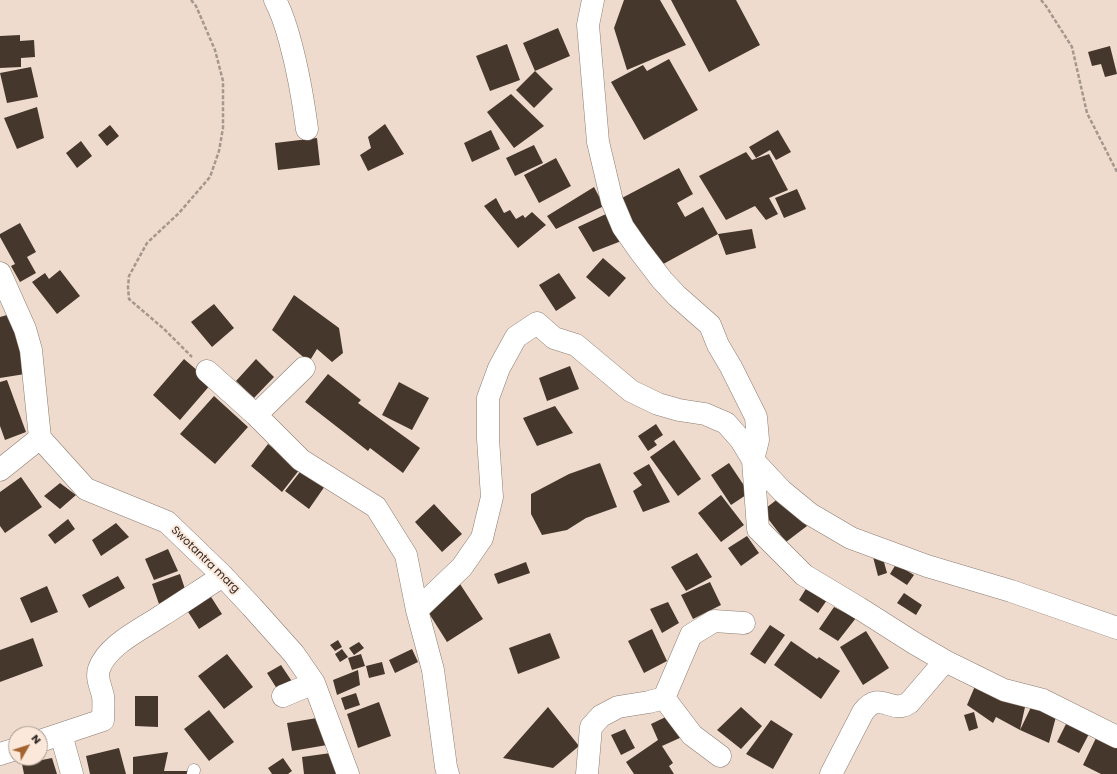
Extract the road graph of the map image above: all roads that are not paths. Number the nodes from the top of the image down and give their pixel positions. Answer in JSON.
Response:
{"nodes":[{"id":1,"x":275,"y":0,"type":"edge"},
{"id":2,"x":593,"y":0,"type":"edge"},
{"id":3,"x":307,"y":129,"type":"dead end"},
{"id":4,"x":0,"y":273,"type":"edge"},
{"id":5,"x":304,"y":368,"type":"dead end"},
{"id":6,"x":207,"y":371,"type":"road end"},
{"id":7,"x":256,"y":415,"type":"junction"},
{"id":8,"x":40,"y":438,"type":"junction"},
{"id":9,"x":753,"y":460,"type":"junction"},
{"id":10,"x":0,"y":470,"type":"edge"},
{"id":11,"x":223,"y":576,"type":"junction"},
{"id":12,"x":417,"y":610,"type":"junction"},
{"id":13,"x":744,"y":623,"type":"dead end"},
{"id":14,"x":1117,"y":628,"type":"edge"},
{"id":15,"x":945,"y":661,"type":"junction"},
{"id":16,"x":314,"y":683,"type":"junction"},
{"id":17,"x":283,"y":696,"type":"dead end"},
{"id":18,"x":664,"y":698,"type":"junction"},
{"id":19,"x":61,"y":734,"type":"junction"},
{"id":20,"x":1117,"y":737,"type":"edge"},
{"id":21,"x":48,"y":738,"type":"edge"},
{"id":22,"x":720,"y":756,"type":"dead end"},
{"id":23,"x":72,"y":774,"type":"edge"},
{"id":24,"x":348,"y":774,"type":"edge"},
{"id":25,"x":448,"y":774,"type":"edge"},
{"id":26,"x":587,"y":774,"type":"edge"},
{"id":27,"x":831,"y":774,"type":"edge"}],
"edges":[{"from":1,"to":3,"type":"street"},
{"from":2,"to":9,"type":"street"},
{"from":4,"to":8,"type":"street"},
{"from":5,"to":7,"type":"street"},
{"from":6,"to":7,"type":"street"},
{"from":7,"to":12,"type":"street"},
{"from":8,"to":10,"type":"street"},
{"from":8,"to":11,"type":"street","name":"Swotantra marg"},
{"from":9,"to":12,"type":"street"},
{"from":9,"to":14,"type":"street"},
{"from":9,"to":15,"type":"street"},
{"from":11,"to":16,"type":"street","name":"Swotantra marg"},
{"from":11,"to":19,"type":"street"},
{"from":12,"to":25,"type":"street"},
{"from":13,"to":18,"type":"street"},
{"from":15,"to":20,"type":"street"},
{"from":15,"to":27,"type":"street"},
{"from":16,"to":17,"type":"street"},
{"from":16,"to":24,"type":"street","name":"Swotantra marg"},
{"from":18,"to":22,"type":"street"},
{"from":18,"to":26,"type":"street"},
{"from":19,"to":21,"type":"street"},
{"from":19,"to":23,"type":"street"}]}
